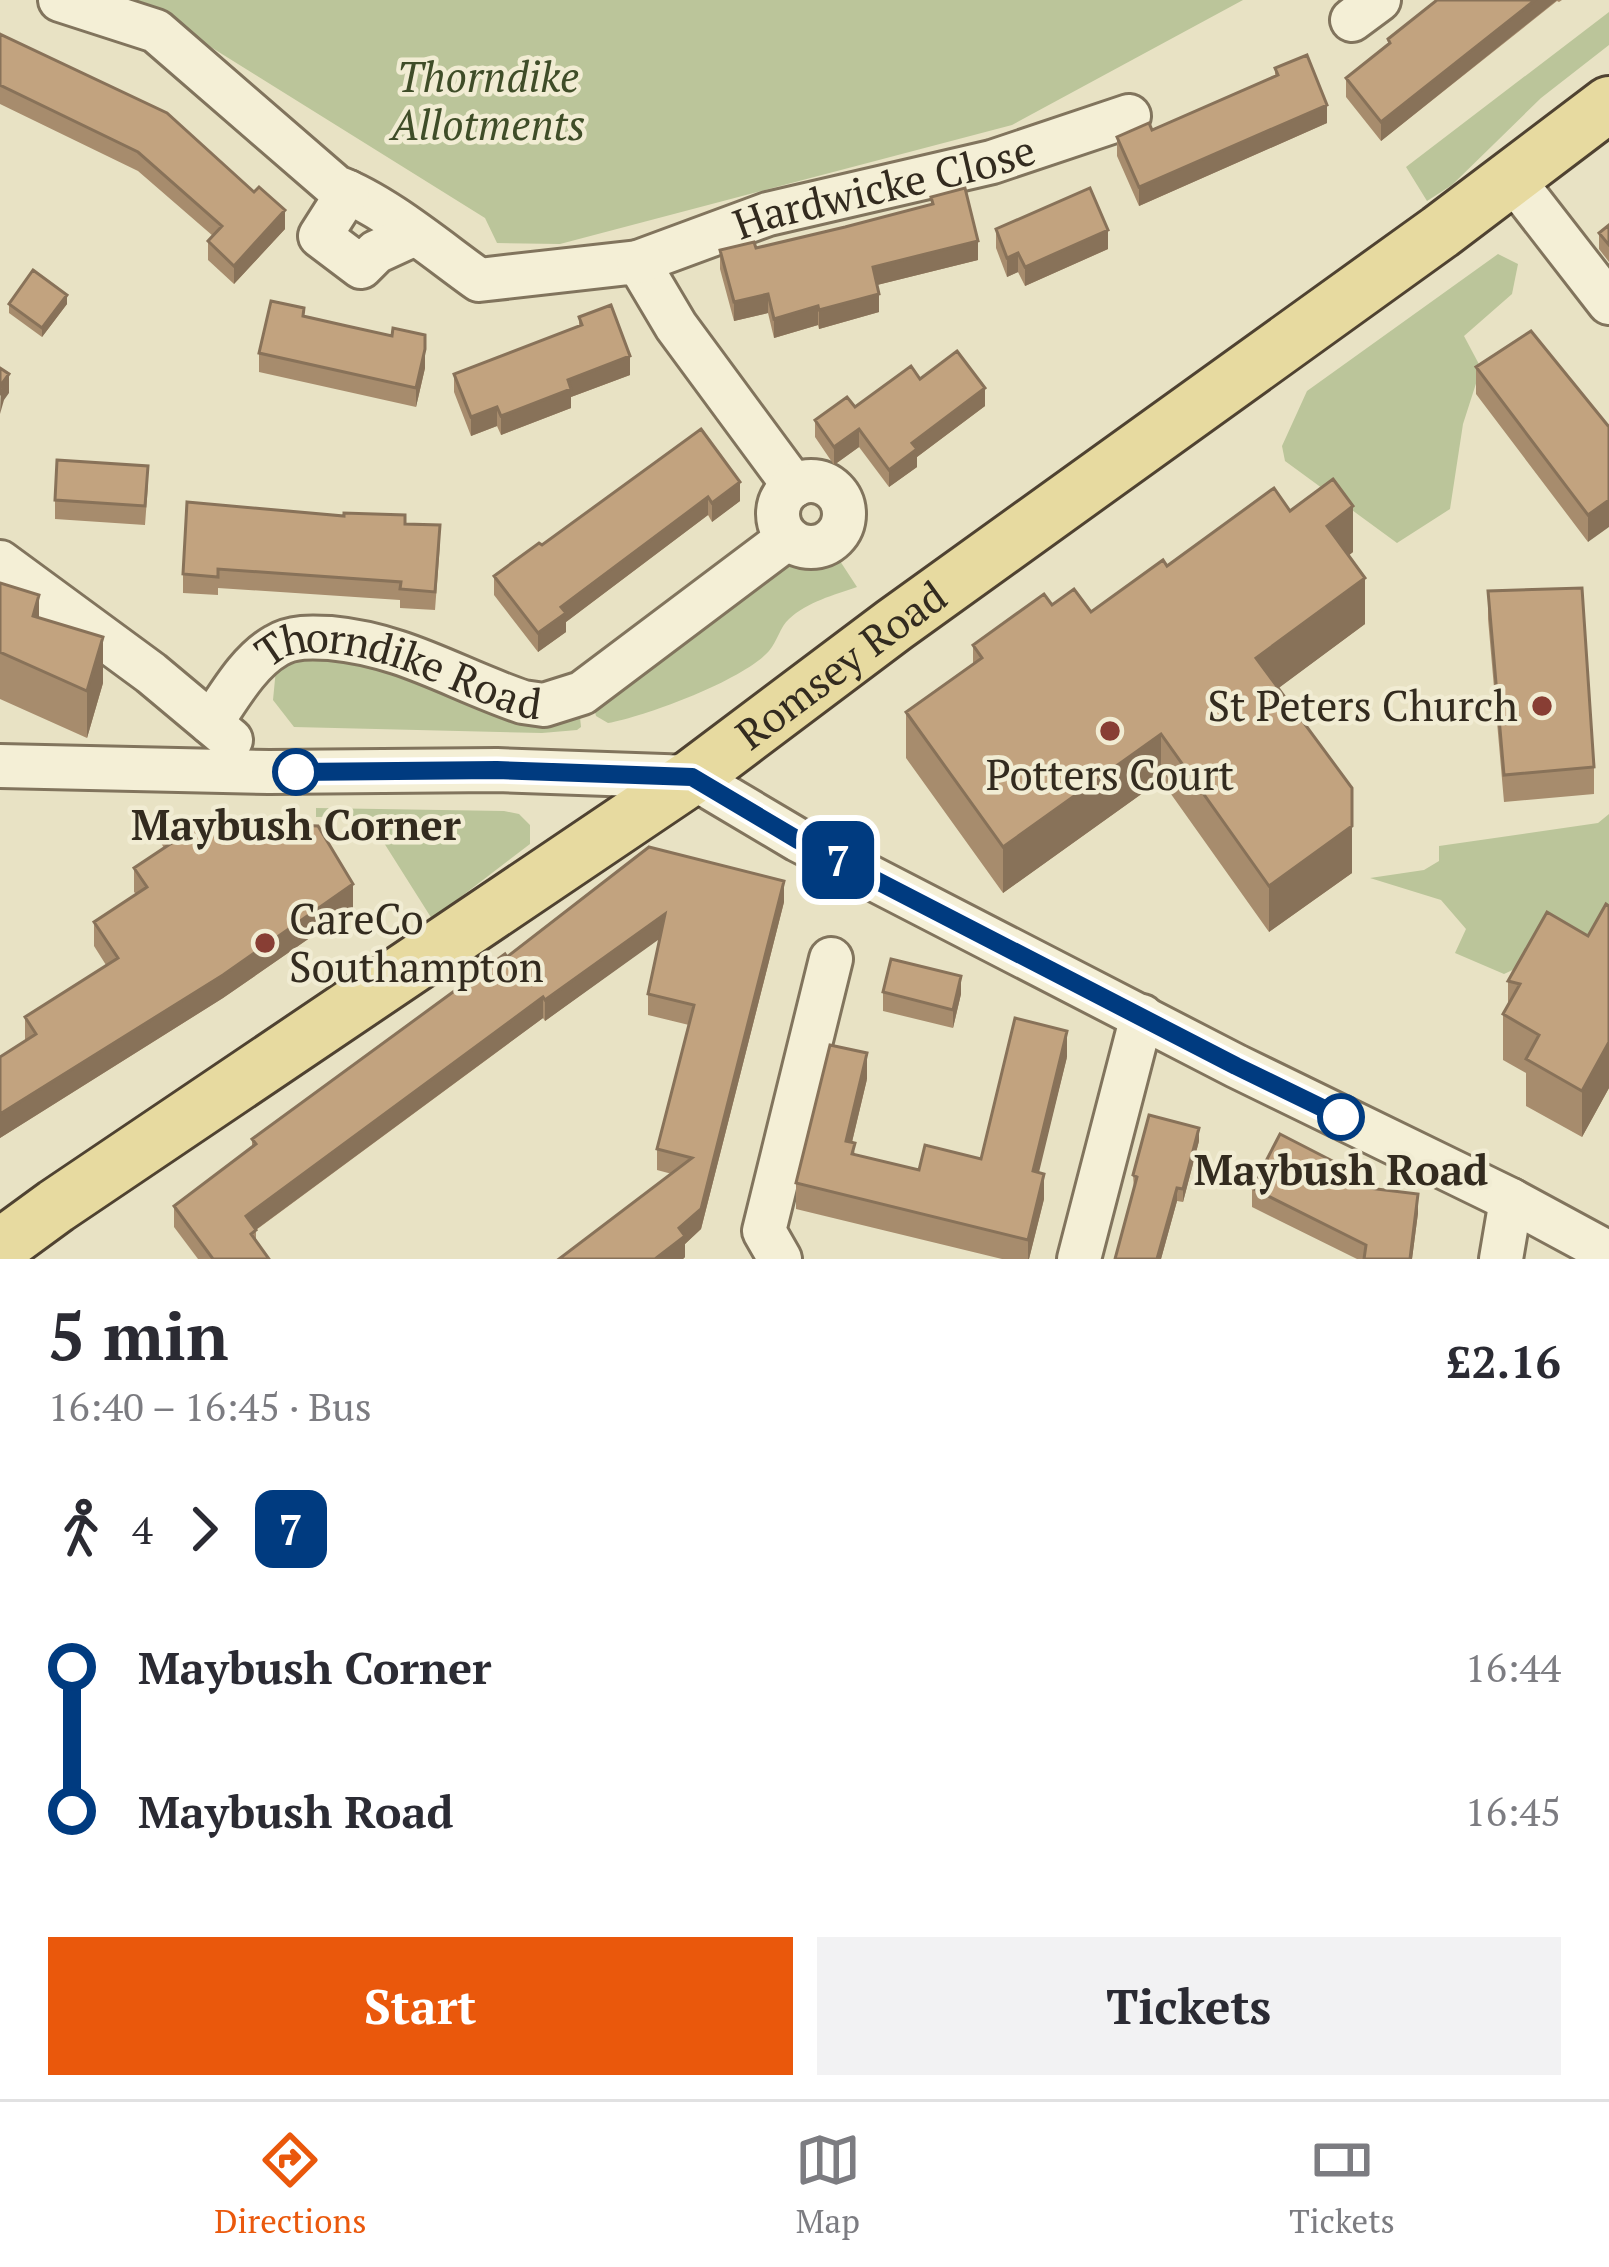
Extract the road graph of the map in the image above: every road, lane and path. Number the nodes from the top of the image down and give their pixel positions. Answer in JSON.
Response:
{"nodes":[{"id":1,"x":60,"y":0,"type":"edge"},
{"id":2,"x":1609,"y":104,"type":"edge"},
{"id":3,"x":1130,"y":116,"type":"dead end"},
{"id":4,"x":1512,"y":178,"type":"junction"},
{"id":5,"x":349,"y":192,"type":"junction"},
{"id":6,"x":415,"y":234,"type":"junction"},
{"id":7,"x":638,"y":262,"type":"junction"},
{"id":8,"x":1609,"y":303,"type":"edge"},
{"id":9,"x":794,"y":486,"type":"junction"},
{"id":10,"x":788,"y":538,"type":"junction"},
{"id":11,"x":0,"y":562,"type":"edge"},
{"id":12,"x":211,"y":723,"type":"junction"},
{"id":13,"x":0,"y":766,"type":"edge"},
{"id":14,"x":269,"y":772,"type":"junction"},
{"id":15,"x":692,"y":777,"type":"junction"},
{"id":16,"x":831,"y":959,"type":"dead end"},
{"id":17,"x":1142,"y":1016,"type":"junction"},
{"id":18,"x":1511,"y":1200,"type":"junction"},
{"id":19,"x":0,"y":1247,"type":"edge"},
{"id":20,"x":1609,"y":1253,"type":"edge"},
{"id":21,"x":780,"y":1259,"type":"edge"},
{"id":22,"x":1078,"y":1259,"type":"edge"},
{"id":23,"x":1501,"y":1259,"type":"edge"}],
"edges":[{"from":1,"to":5,"type":"street"},
{"from":2,"to":4,"type":"main road","name":"Romsey Road"},
{"from":3,"to":7,"type":"street","name":"Hardwicke Close"},
{"from":4,"to":8,"type":"street"},
{"from":4,"to":15,"type":"main road","name":"Romsey Road"},
{"from":5,"to":6,"type":"street"},
{"from":5,"to":6,"type":"street"},
{"from":6,"to":7,"type":"street"},
{"from":7,"to":9,"type":"street"},
{"from":9,"to":10,"type":"street"},
{"from":9,"to":10,"type":"street","name":"Thorndike Road"},
{"from":10,"to":12,"type":"street","name":"Thorndike Road"},
{"from":11,"to":12,"type":"street"},
{"from":12,"to":14,"type":"street"},
{"from":13,"to":14,"type":"street"},
{"from":14,"to":15,"type":"street"},
{"from":15,"to":17,"type":"street"},
{"from":15,"to":19,"type":"main road","name":"Romsey Road"},
{"from":16,"to":21,"type":"street"},
{"from":17,"to":18,"type":"street"},
{"from":17,"to":22,"type":"street"},
{"from":18,"to":20,"type":"street"},
{"from":18,"to":23,"type":"street"}]}
